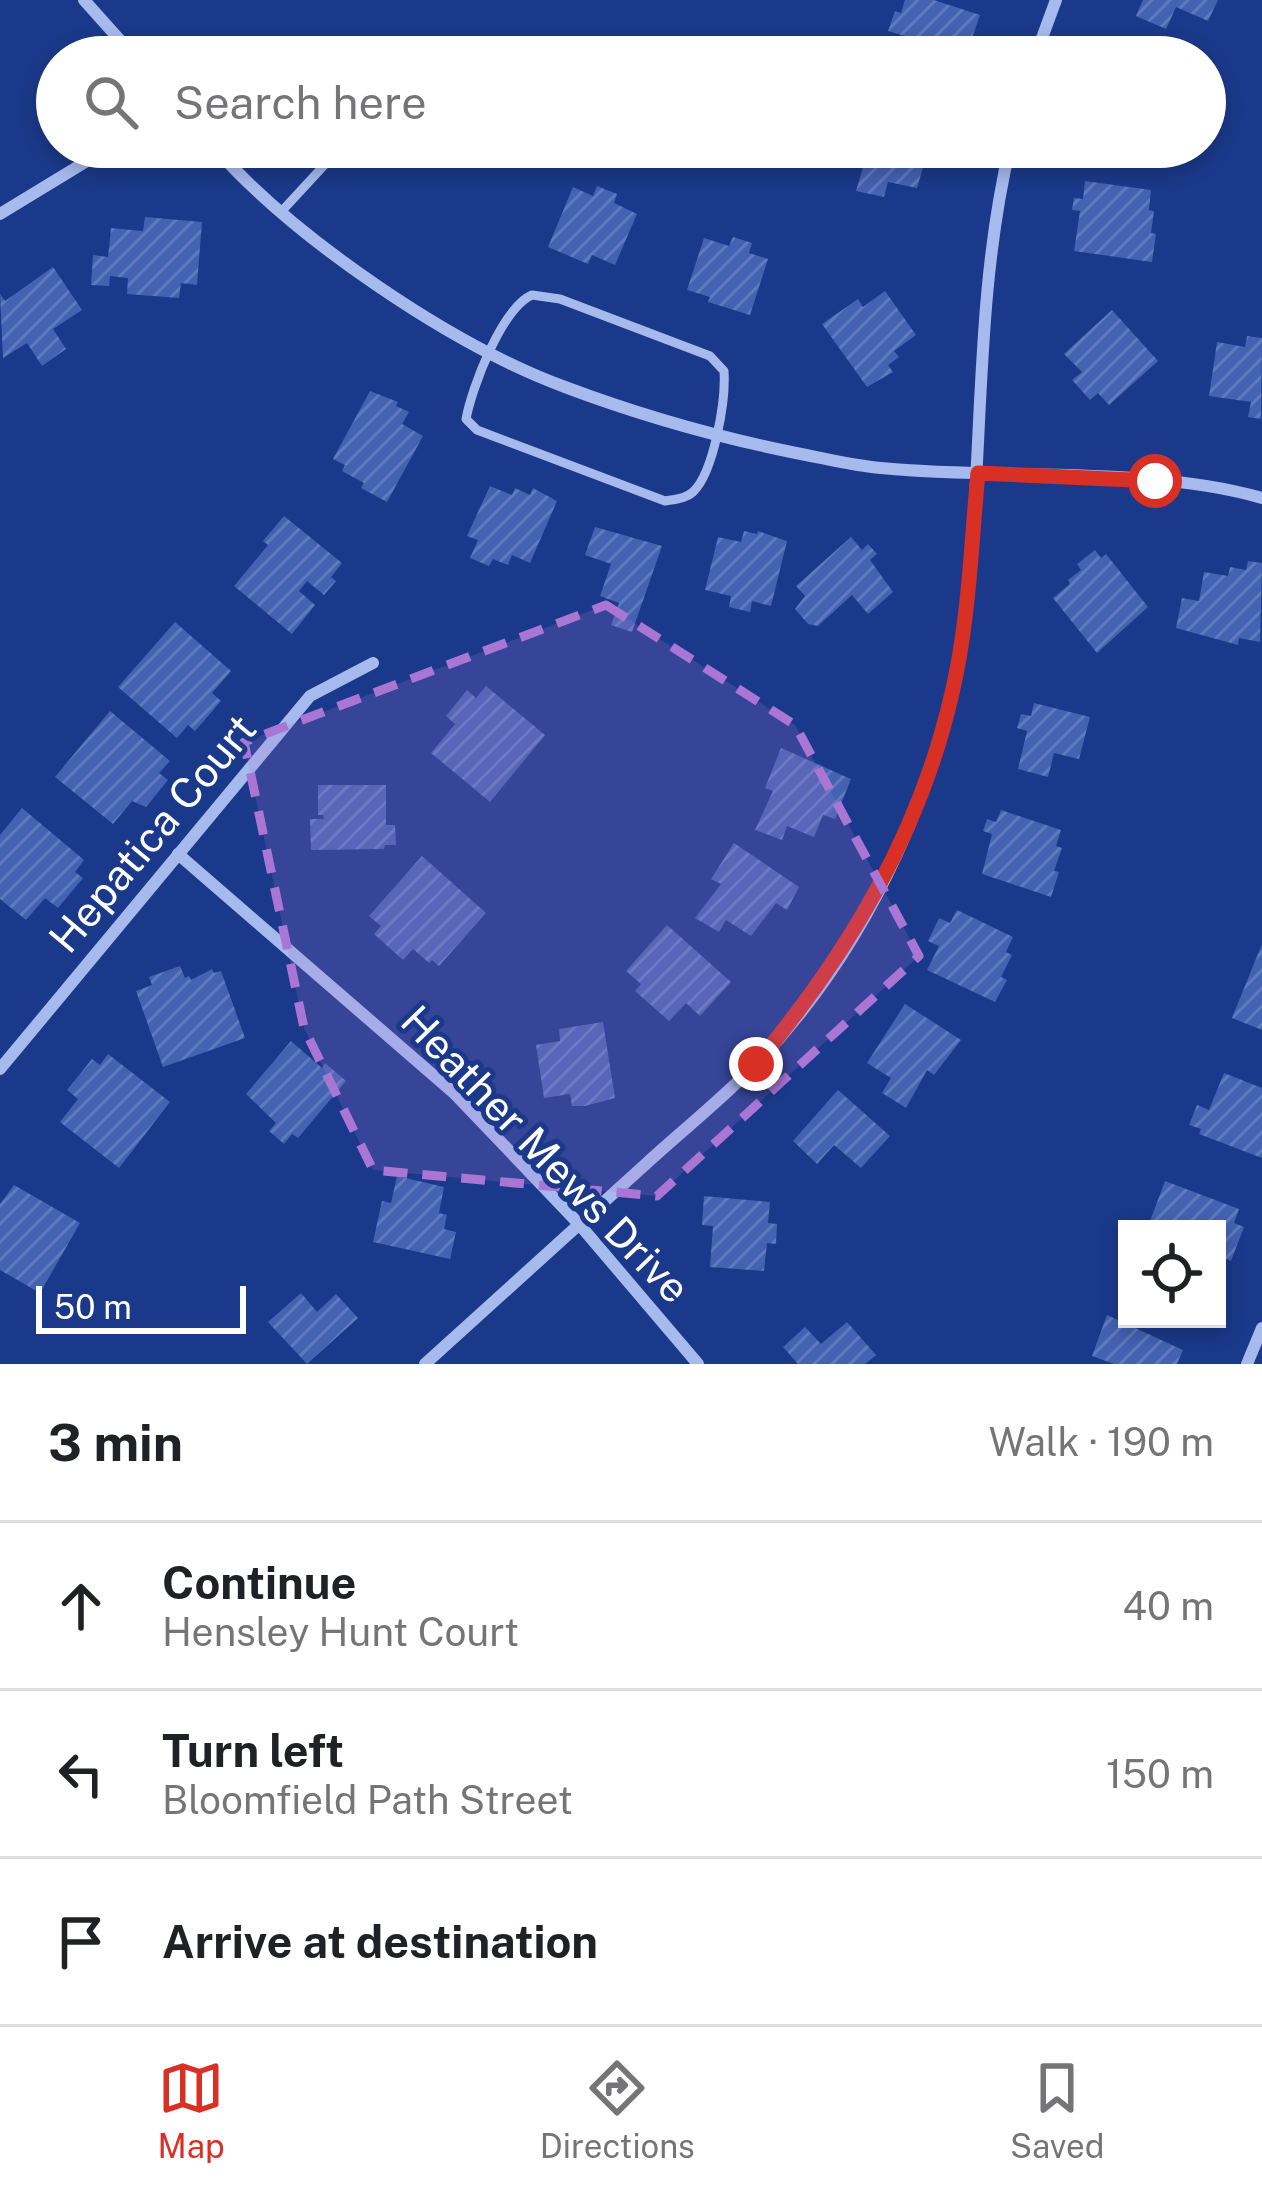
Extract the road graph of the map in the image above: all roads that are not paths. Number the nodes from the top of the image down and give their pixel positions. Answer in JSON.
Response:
{"nodes":[{"id":1,"x":84,"y":0,"type":"edge"},
{"id":2,"x":1056,"y":0,"type":"edge"},
{"id":3,"x":116,"y":36,"type":"edge"},
{"id":4,"x":1043,"y":36,"type":"edge"},
{"id":5,"x":76,"y":168,"type":"edge"},
{"id":6,"x":236,"y":168,"type":"edge"},
{"id":7,"x":322,"y":168,"type":"edge"},
{"id":8,"x":1007,"y":168,"type":"edge"},
{"id":9,"x":281,"y":212,"type":"junction"},
{"id":10,"x":0,"y":214,"type":"edge"},
{"id":11,"x":491,"y":351,"type":"junction"},
{"id":12,"x":716,"y":437,"type":"junction"},
{"id":13,"x":978,"y":473,"type":"junction"},
{"id":14,"x":1262,"y":497,"type":"edge"},
{"id":15,"x":373,"y":663,"type":"dead end"},
{"id":16,"x":178,"y":854,"type":"junction"},
{"id":17,"x":0,"y":1069,"type":"edge"},
{"id":18,"x":579,"y":1224,"type":"junction"},
{"id":19,"x":1262,"y":1328,"type":"edge"},
{"id":20,"x":425,"y":1364,"type":"edge"},
{"id":21,"x":698,"y":1364,"type":"edge"},
{"id":22,"x":1247,"y":1364,"type":"edge"}],
"edges":[{"from":1,"to":3,"type":"street"},
{"from":2,"to":4,"type":"street"},
{"from":5,"to":10,"type":"street"},
{"from":6,"to":9,"type":"street"},
{"from":7,"to":9,"type":"lane"},
{"from":8,"to":13,"type":"street"},
{"from":9,"to":11,"type":"street"},
{"from":11,"to":12,"type":"street"},
{"from":11,"to":12,"type":"lane"},
{"from":11,"to":12,"type":"lane"},
{"from":12,"to":13,"type":"street"},
{"from":13,"to":14,"type":"street"},
{"from":13,"to":18,"type":"street"},
{"from":15,"to":16,"type":"street","name":"Hepatica Court"},
{"from":16,"to":17,"type":"street","name":"Hepatica Court"},
{"from":16,"to":18,"type":"street","name":"Heather Mews Drive"},
{"from":18,"to":20,"type":"street"},
{"from":18,"to":21,"type":"street","name":"Heather Mews Drive"},
{"from":19,"to":22,"type":"street"}]}
